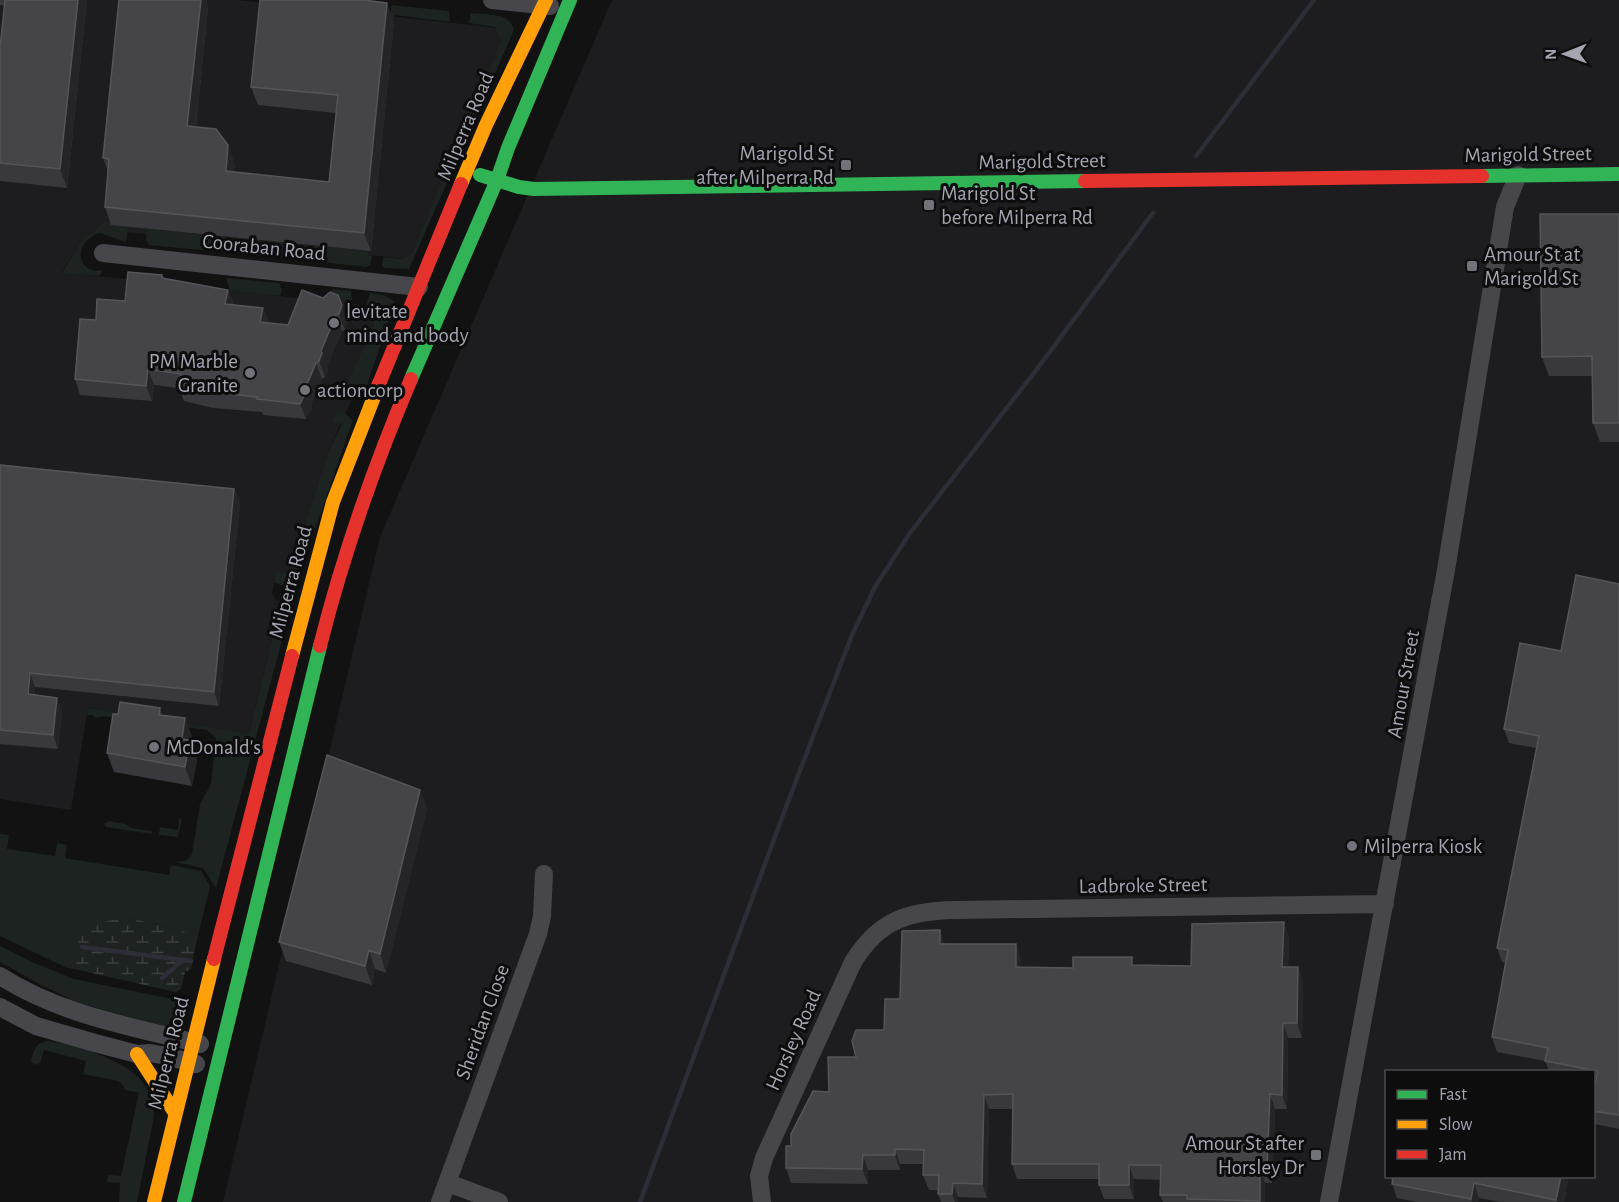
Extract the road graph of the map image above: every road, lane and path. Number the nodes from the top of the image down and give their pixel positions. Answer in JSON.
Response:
{"nodes":[{"id":1,"x":492,"y":0,"type":"edge"},
{"id":2,"x":545,"y":2,"type":"edge"},
{"id":3,"x":568,"y":4,"type":"edge"},
{"id":4,"x":469,"y":171,"type":"junction"},
{"id":5,"x":1619,"y":174,"type":"edge"},
{"id":6,"x":1518,"y":175,"type":"junction"},
{"id":7,"x":497,"y":180,"type":"junction"},
{"id":8,"x":103,"y":252,"type":"dead end"},
{"id":9,"x":419,"y":287,"type":"junction"},
{"id":10,"x":544,"y":874,"type":"dead end"},
{"id":11,"x":1385,"y":904,"type":"junction"},
{"id":12,"x":903,"y":917,"type":"joint"},
{"id":13,"x":0,"y":976,"type":"edge"},
{"id":14,"x":0,"y":1007,"type":"edge"},
{"id":15,"x":193,"y":1042,"type":"junction"},
{"id":16,"x":222,"y":1050,"type":"junction"},
{"id":17,"x":137,"y":1054,"type":"junction"},
{"id":18,"x":188,"y":1062,"type":"junction"},
{"id":19,"x":217,"y":1069,"type":"junction"},
{"id":20,"x":175,"y":1113,"type":"junction"},
{"id":21,"x":448,"y":1183,"type":"junction"},
{"id":22,"x":154,"y":1202,"type":"edge"},
{"id":23,"x":184,"y":1202,"type":"edge"},
{"id":24,"x":440,"y":1202,"type":"edge"},
{"id":25,"x":499,"y":1202,"type":"edge"},
{"id":26,"x":762,"y":1202,"type":"edge"},
{"id":27,"x":1329,"y":1202,"type":"edge"}],
"edges":[{"from":1,"to":2,"type":"street"},
{"from":2,"to":3,"type":"street"},
{"from":2,"to":4,"type":"main road","name":"Milperra Road"},
{"from":3,"to":7,"type":"main road"},
{"from":4,"to":7,"type":"main road","name":"Marigold Street"},
{"from":4,"to":9,"type":"main road","name":"Milperra Road"},
{"from":5,"to":6,"type":"main road","name":"Marigold Street"},
{"from":6,"to":7,"type":"main road","name":"Marigold Street"},
{"from":6,"to":11,"type":"street","name":"Amour Street"},
{"from":7,"to":16,"type":"main road"},
{"from":8,"to":9,"type":"street","name":"Cooraban Road"},
{"from":9,"to":15,"type":"main road","name":"Milperra Road"},
{"from":10,"to":21,"type":"street","name":"Sheridan Close"},
{"from":11,"to":12,"type":"street","name":"Ladbroke Street"},
{"from":11,"to":27,"type":"street","name":"Amour Street"},
{"from":12,"to":26,"type":"street","name":"Horsley Road"},
{"from":13,"to":15,"type":"street"},
{"from":14,"to":17,"type":"street"},
{"from":15,"to":16,"type":"street"},
{"from":15,"to":18,"type":"main road","name":"Milperra Road"},
{"from":16,"to":19,"type":"main road"},
{"from":17,"to":18,"type":"street"},
{"from":17,"to":20,"type":"main road"},
{"from":18,"to":19,"type":"street"},
{"from":18,"to":20,"type":"main road","name":"Milperra Road"},
{"from":19,"to":23,"type":"main road"},
{"from":20,"to":22,"type":"main road","name":"Milperra Road"},
{"from":21,"to":24,"type":"street","name":"Sheridan Close"},
{"from":21,"to":25,"type":"street"}]}
